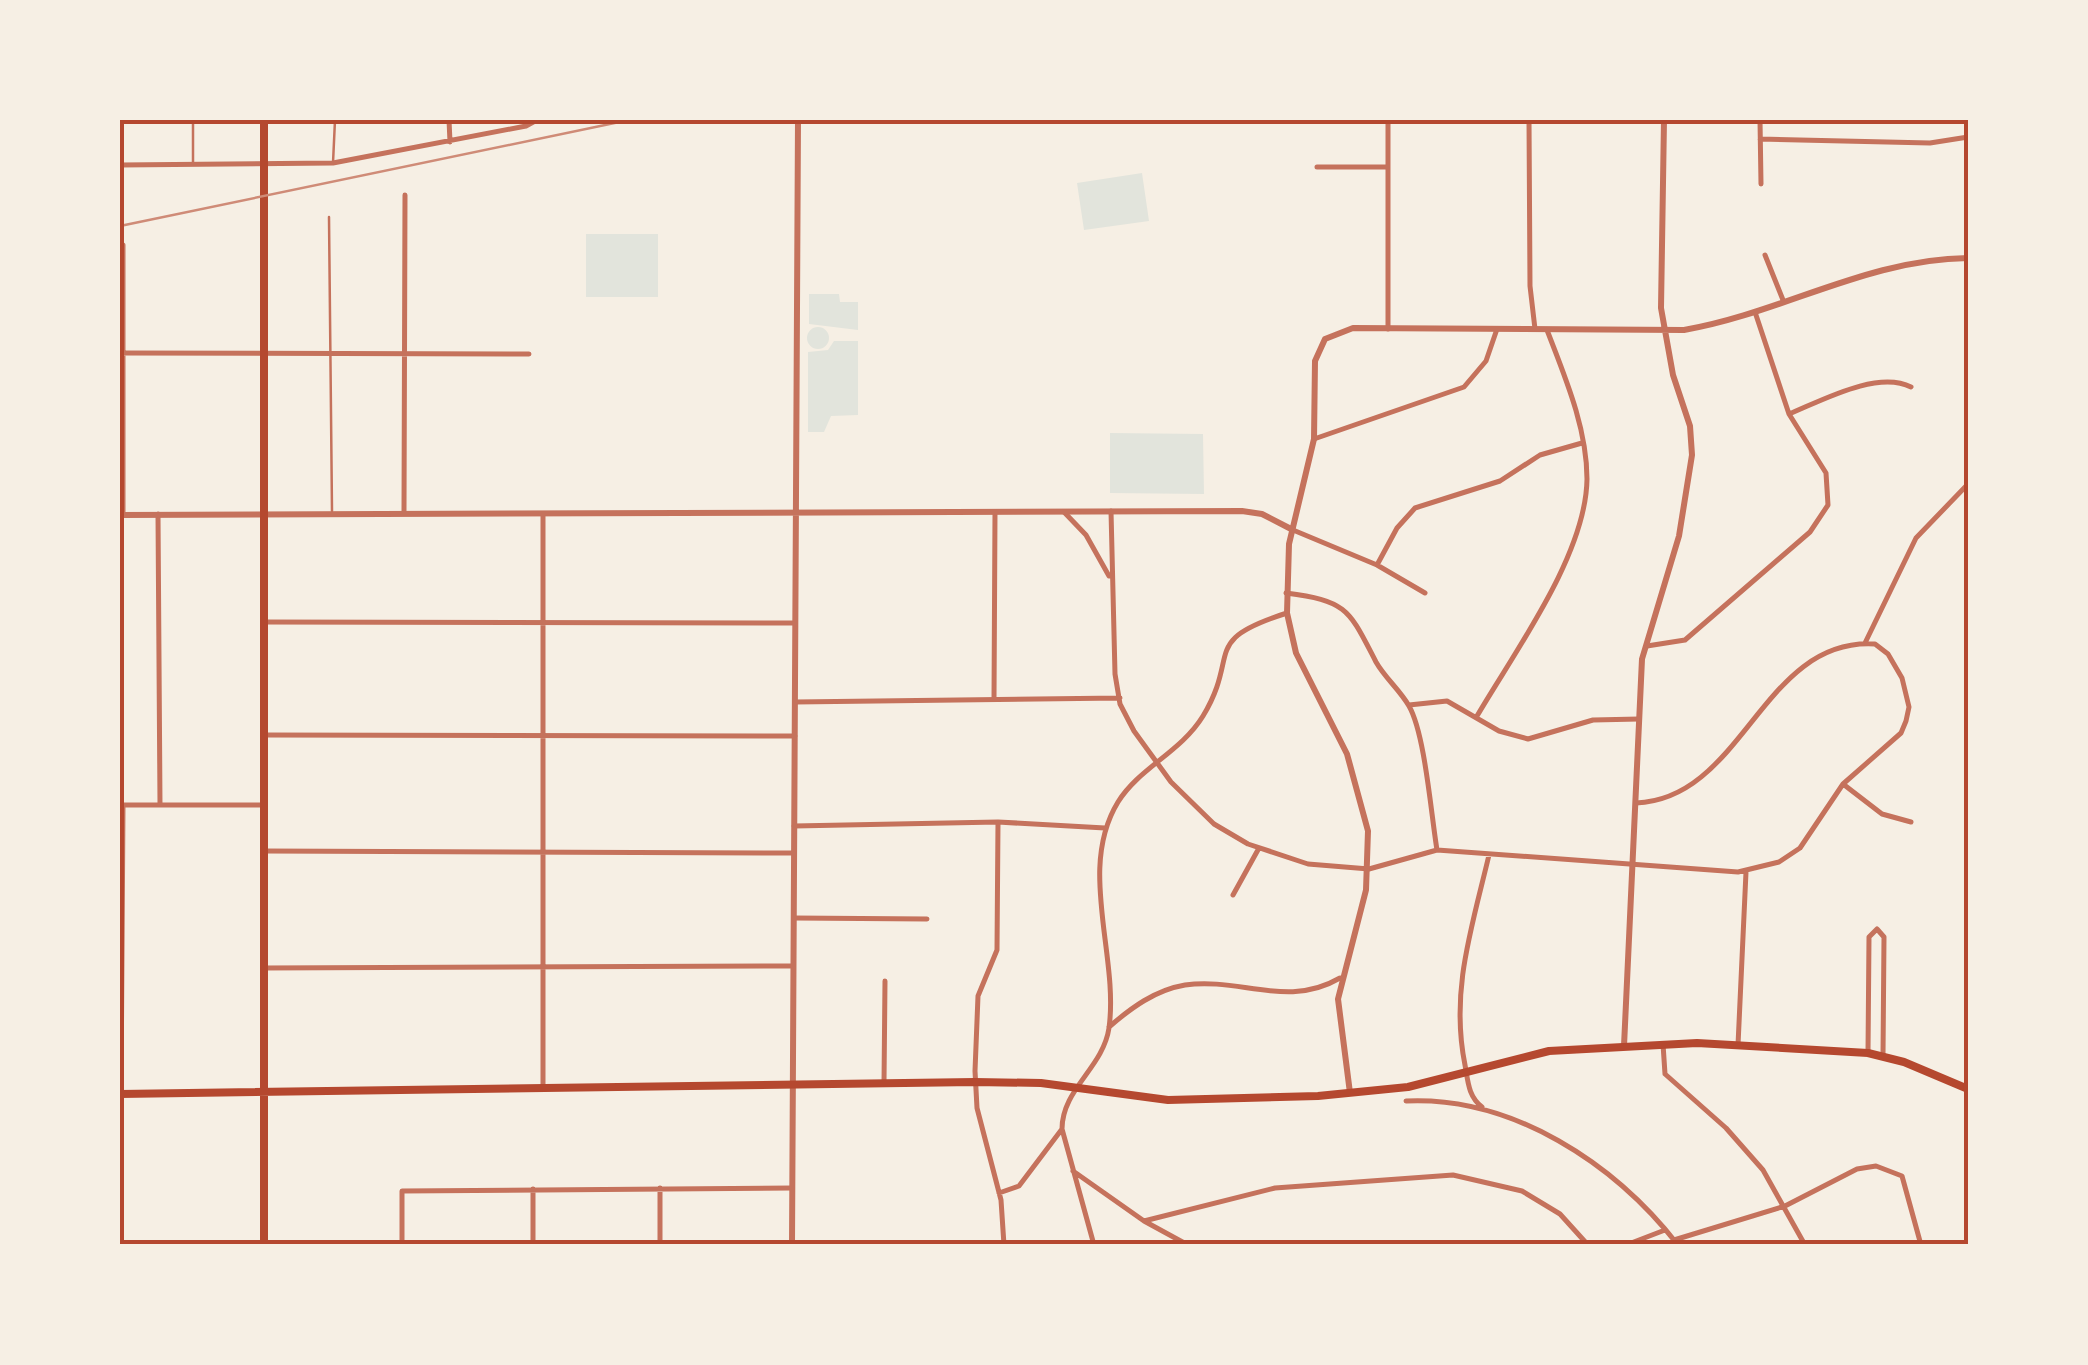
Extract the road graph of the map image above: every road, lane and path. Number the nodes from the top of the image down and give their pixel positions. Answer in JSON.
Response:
{"nodes":[{"id":1,"x":122,"y":120,"type":"edge"},
{"id":2,"x":193,"y":120,"type":"edge"},
{"id":3,"x":264,"y":120,"type":"edge"},
{"id":4,"x":335,"y":120,"type":"edge"},
{"id":5,"x":449,"y":120,"type":"edge"},
{"id":6,"x":537,"y":120,"type":"edge"},
{"id":7,"x":798,"y":120,"type":"edge"},
{"id":8,"x":1388,"y":120,"type":"edge"},
{"id":9,"x":1529,"y":120,"type":"edge"},
{"id":10,"x":1664,"y":120,"type":"edge"},
{"id":11,"x":1760,"y":120,"type":"edge"},
{"id":12,"x":1968,"y":138,"type":"edge"},
{"id":13,"x":1760,"y":140,"type":"junction"},
{"id":14,"x":450,"y":142,"type":"junction"},
{"id":15,"x":334,"y":163,"type":"junction"},
{"id":16,"x":120,"y":165,"type":"edge"},
{"id":17,"x":193,"y":165,"type":"junction"},
{"id":18,"x":264,"y":166,"type":"junction"},
{"id":19,"x":1317,"y":167,"type":"dead end"},
{"id":20,"x":1388,"y":167,"type":"junction"},
{"id":21,"x":1761,"y":184,"type":"dead end"},
{"id":22,"x":405,"y":195,"type":"dead end"},
{"id":23,"x":329,"y":217,"type":"dead end"},
{"id":24,"x":123,"y":245,"type":"dead end"},
{"id":25,"x":1765,"y":255,"type":"dead end"},
{"id":26,"x":1968,"y":258,"type":"edge"},
{"id":27,"x":1784,"y":300,"type":"junction"},
{"id":28,"x":1755,"y":312,"type":"junction"},
{"id":29,"x":1388,"y":329,"type":"junction"},
{"id":30,"x":1497,"y":329,"type":"junction"},
{"id":31,"x":1535,"y":329,"type":"junction"},
{"id":32,"x":1546,"y":330,"type":"junction"},
{"id":33,"x":1664,"y":330,"type":"junction"},
{"id":34,"x":122,"y":353,"type":"edge"},
{"id":35,"x":263,"y":353,"type":"junction"},
{"id":36,"x":332,"y":353,"type":"junction"},
{"id":37,"x":405,"y":354,"type":"junction"},
{"id":38,"x":529,"y":354,"type":"dead end"},
{"id":39,"x":1911,"y":387,"type":"dead end"},
{"id":40,"x":1789,"y":414,"type":"junction"},
{"id":41,"x":1314,"y":439,"type":"junction"},
{"id":42,"x":1582,"y":443,"type":"junction"},
{"id":43,"x":1968,"y":484,"type":"edge"},
{"id":44,"x":995,"y":509,"type":"junction"},
{"id":45,"x":1060,"y":510,"type":"junction"},
{"id":46,"x":1111,"y":510,"type":"junction"},
{"id":47,"x":544,"y":511,"type":"junction"},
{"id":48,"x":797,"y":511,"type":"junction"},
{"id":49,"x":404,"y":512,"type":"junction"},
{"id":50,"x":332,"y":513,"type":"junction"},
{"id":51,"x":122,"y":514,"type":"edge"},
{"id":52,"x":158,"y":514,"type":"junction"},
{"id":53,"x":263,"y":514,"type":"junction"},
{"id":54,"x":1293,"y":530,"type":"junction"},
{"id":55,"x":1377,"y":565,"type":"junction"},
{"id":56,"x":1110,"y":578,"type":"junction"},
{"id":57,"x":1286,"y":593,"type":"junction"},
{"id":58,"x":1425,"y":593,"type":"dead end"},
{"id":59,"x":1287,"y":613,"type":"junction"},
{"id":60,"x":264,"y":622,"type":"junction"},
{"id":61,"x":543,"y":623,"type":"junction"},
{"id":62,"x":796,"y":623,"type":"junction"},
{"id":63,"x":1866,"y":643,"type":"junction"},
{"id":64,"x":1644,"y":646,"type":"junction"},
{"id":65,"x":1120,"y":698,"type":"junction"},
{"id":66,"x":994,"y":699,"type":"junction"},
{"id":67,"x":795,"y":702,"type":"junction"},
{"id":68,"x":1408,"y":705,"type":"junction"},
{"id":69,"x":1477,"y":716,"type":"junction"},
{"id":70,"x":1639,"y":719,"type":"junction"},
{"id":71,"x":264,"y":736,"type":"junction"},
{"id":72,"x":544,"y":736,"type":"junction"},
{"id":73,"x":795,"y":736,"type":"junction"},
{"id":74,"x":1157,"y":765,"type":"junction"},
{"id":75,"x":1843,"y":784,"type":"junction"},
{"id":76,"x":1636,"y":803,"type":"junction"},
{"id":77,"x":160,"y":804,"type":"junction"},
{"id":78,"x":122,"y":805,"type":"edge"},
{"id":79,"x":264,"y":805,"type":"junction"},
{"id":80,"x":998,"y":822,"type":"junction"},
{"id":81,"x":1911,"y":822,"type":"dead end"},
{"id":82,"x":794,"y":826,"type":"junction"},
{"id":83,"x":1105,"y":828,"type":"junction"},
{"id":84,"x":1259,"y":848,"type":"junction"},
{"id":85,"x":1437,"y":850,"type":"junction"},
{"id":86,"x":264,"y":851,"type":"junction"},
{"id":87,"x":544,"y":852,"type":"junction"},
{"id":88,"x":794,"y":853,"type":"junction"},
{"id":89,"x":1490,"y":855,"type":"junction"},
{"id":90,"x":1633,"y":866,"type":"junction"},
{"id":91,"x":1369,"y":869,"type":"junction"},
{"id":92,"x":1746,"y":872,"type":"junction"},
{"id":93,"x":1233,"y":895,"type":"dead end"},
{"id":94,"x":794,"y":918,"type":"junction"},
{"id":95,"x":926,"y":919,"type":"dead end"},
{"id":96,"x":793,"y":966,"type":"junction"},
{"id":97,"x":544,"y":967,"type":"junction"},
{"id":98,"x":263,"y":968,"type":"junction"},
{"id":99,"x":1340,"y":978,"type":"junction"},
{"id":100,"x":886,"y":981,"type":"dead end"},
{"id":101,"x":1109,"y":1027,"type":"junction"},
{"id":102,"x":1663,"y":1044,"type":"junction"},
{"id":103,"x":1738,"y":1045,"type":"junction"},
{"id":104,"x":1624,"y":1046,"type":"junction"},
{"id":105,"x":1868,"y":1054,"type":"junction"},
{"id":106,"x":1884,"y":1056,"type":"junction"},
{"id":107,"x":1466,"y":1072,"type":"junction"},
{"id":108,"x":975,"y":1082,"type":"junction"},
{"id":109,"x":884,"y":1083,"type":"junction"},
{"id":110,"x":792,"y":1084,"type":"junction"},
{"id":111,"x":544,"y":1086,"type":"junction"},
{"id":112,"x":1968,"y":1089,"type":"edge"},
{"id":113,"x":1075,"y":1090,"type":"junction"},
{"id":114,"x":264,"y":1092,"type":"junction"},
{"id":115,"x":121,"y":1094,"type":"edge"},
{"id":116,"x":1350,"y":1094,"type":"junction"},
{"id":117,"x":1406,"y":1101,"type":"dead end"},
{"id":118,"x":1484,"y":1109,"type":"junction"},
{"id":119,"x":1062,"y":1129,"type":"junction"},
{"id":120,"x":1072,"y":1170,"type":"junction"},
{"id":121,"x":660,"y":1188,"type":"junction"},
{"id":122,"x":792,"y":1188,"type":"junction"},
{"id":123,"x":533,"y":1189,"type":"junction"},
{"id":124,"x":999,"y":1193,"type":"junction"},
{"id":125,"x":1785,"y":1206,"type":"junction"},
{"id":126,"x":1144,"y":1222,"type":"junction"},
{"id":127,"x":1666,"y":1230,"type":"junction"},
{"id":128,"x":120,"y":1240,"type":"edge"},
{"id":129,"x":1676,"y":1243,"type":"edge"},
{"id":130,"x":264,"y":1245,"type":"edge"},
{"id":131,"x":402,"y":1245,"type":"edge"},
{"id":132,"x":533,"y":1245,"type":"edge"},
{"id":133,"x":660,"y":1245,"type":"edge"},
{"id":134,"x":792,"y":1245,"type":"edge"},
{"id":135,"x":1004,"y":1245,"type":"edge"},
{"id":136,"x":1094,"y":1245,"type":"edge"},
{"id":137,"x":1188,"y":1245,"type":"edge"},
{"id":138,"x":1588,"y":1245,"type":"edge"},
{"id":139,"x":1626,"y":1245,"type":"edge"},
{"id":140,"x":1805,"y":1245,"type":"edge"},
{"id":141,"x":1920,"y":1245,"type":"edge"}],
"edges":[{"from":1,"to":16,"type":"street"},
{"from":2,"to":17,"type":"lane"},
{"from":3,"to":18,"type":"main road"},
{"from":4,"to":15,"type":"lane"},
{"from":5,"to":14,"type":"street"},
{"from":6,"to":14,"type":"street"},
{"from":7,"to":48,"type":"street"},
{"from":8,"to":20,"type":"street"},
{"from":9,"to":31,"type":"street"},
{"from":10,"to":33,"type":"street"},
{"from":11,"to":13,"type":"street"},
{"from":12,"to":13,"type":"street"},
{"from":13,"to":21,"type":"street"},
{"from":14,"to":15,"type":"street"},
{"from":15,"to":18,"type":"street"},
{"from":16,"to":17,"type":"street"},
{"from":17,"to":18,"type":"street"},
{"from":18,"to":35,"type":"main road"},
{"from":19,"to":20,"type":"street"},
{"from":20,"to":29,"type":"street"},
{"from":22,"to":37,"type":"street"},
{"from":23,"to":36,"type":"lane"},
{"from":24,"to":34,"type":"street"},
{"from":25,"to":27,"type":"street"},
{"from":26,"to":27,"type":"street"},
{"from":27,"to":28,"type":"street"},
{"from":28,"to":33,"type":"street"},
{"from":28,"to":40,"type":"street"},
{"from":29,"to":30,"type":"street"},
{"from":29,"to":41,"type":"street"},
{"from":30,"to":31,"type":"street"},
{"from":30,"to":41,"type":"street"},
{"from":31,"to":32,"type":"street"},
{"from":32,"to":33,"type":"street"},
{"from":32,"to":42,"type":"street"},
{"from":33,"to":64,"type":"street"},
{"from":34,"to":35,"type":"street"},
{"from":34,"to":51,"type":"street"},
{"from":35,"to":36,"type":"street"},
{"from":35,"to":53,"type":"main road"},
{"from":36,"to":37,"type":"street"},
{"from":36,"to":50,"type":"lane"},
{"from":37,"to":38,"type":"street"},
{"from":37,"to":49,"type":"street"},
{"from":39,"to":40,"type":"street"},
{"from":40,"to":64,"type":"street"},
{"from":41,"to":54,"type":"street"},
{"from":42,"to":55,"type":"street"},
{"from":42,"to":69,"type":"street"},
{"from":43,"to":63,"type":"street"},
{"from":44,"to":45,"type":"street"},
{"from":44,"to":48,"type":"street"},
{"from":44,"to":66,"type":"street"},
{"from":45,"to":46,"type":"street"},
{"from":45,"to":56,"type":"street"},
{"from":46,"to":54,"type":"street"},
{"from":46,"to":56,"type":"street"},
{"from":47,"to":48,"type":"street"},
{"from":47,"to":49,"type":"street"},
{"from":47,"to":61,"type":"street"},
{"from":48,"to":62,"type":"street"},
{"from":49,"to":50,"type":"street"},
{"from":50,"to":53,"type":"street"},
{"from":51,"to":52,"type":"street"},
{"from":52,"to":53,"type":"street"},
{"from":52,"to":77,"type":"street"},
{"from":53,"to":60,"type":"main road"},
{"from":54,"to":55,"type":"street"},
{"from":54,"to":57,"type":"street"},
{"from":55,"to":58,"type":"street"},
{"from":56,"to":65,"type":"street"},
{"from":57,"to":59,"type":"street"},
{"from":57,"to":68,"type":"street"},
{"from":59,"to":74,"type":"street"},
{"from":59,"to":91,"type":"street"},
{"from":60,"to":61,"type":"street"},
{"from":60,"to":71,"type":"main road"},
{"from":61,"to":62,"type":"street"},
{"from":61,"to":72,"type":"street"},
{"from":62,"to":67,"type":"street"},
{"from":63,"to":75,"type":"street"},
{"from":63,"to":76,"type":"street"},
{"from":64,"to":70,"type":"street"},
{"from":65,"to":66,"type":"street"},
{"from":65,"to":74,"type":"street"},
{"from":66,"to":67,"type":"street"},
{"from":67,"to":73,"type":"street"},
{"from":68,"to":69,"type":"street"},
{"from":68,"to":85,"type":"street"},
{"from":69,"to":70,"type":"street"},
{"from":70,"to":76,"type":"street"},
{"from":71,"to":72,"type":"street"},
{"from":71,"to":79,"type":"main road"},
{"from":72,"to":73,"type":"street"},
{"from":72,"to":87,"type":"street"},
{"from":73,"to":82,"type":"street"},
{"from":74,"to":83,"type":"street"},
{"from":74,"to":84,"type":"street"},
{"from":75,"to":81,"type":"street"},
{"from":75,"to":92,"type":"street"},
{"from":76,"to":90,"type":"street"},
{"from":77,"to":78,"type":"street"},
{"from":77,"to":79,"type":"street"},
{"from":78,"to":115,"type":"street"},
{"from":79,"to":86,"type":"main road"},
{"from":80,"to":82,"type":"street"},
{"from":80,"to":83,"type":"street"},
{"from":80,"to":108,"type":"street"},
{"from":82,"to":88,"type":"street"},
{"from":83,"to":101,"type":"street"},
{"from":84,"to":91,"type":"street"},
{"from":84,"to":93,"type":"street"},
{"from":85,"to":89,"type":"street"},
{"from":85,"to":91,"type":"street"},
{"from":86,"to":87,"type":"street"},
{"from":86,"to":98,"type":"main road"},
{"from":87,"to":88,"type":"street"},
{"from":87,"to":97,"type":"street"},
{"from":88,"to":94,"type":"street"},
{"from":89,"to":90,"type":"street"},
{"from":89,"to":107,"type":"street"},
{"from":90,"to":92,"type":"street"},
{"from":90,"to":104,"type":"street"},
{"from":91,"to":99,"type":"street"},
{"from":92,"to":103,"type":"street"},
{"from":94,"to":95,"type":"street"},
{"from":94,"to":96,"type":"street"},
{"from":96,"to":97,"type":"street"},
{"from":96,"to":110,"type":"street"},
{"from":97,"to":98,"type":"street"},
{"from":97,"to":111,"type":"street"},
{"from":98,"to":114,"type":"main road"},
{"from":99,"to":101,"type":"street"},
{"from":99,"to":116,"type":"street"},
{"from":100,"to":109,"type":"street"},
{"from":101,"to":113,"type":"street"},
{"from":102,"to":103,"type":"main road"},
{"from":102,"to":104,"type":"main road"},
{"from":102,"to":125,"type":"street"},
{"from":103,"to":105,"type":"main road"},
{"from":104,"to":107,"type":"main road"},
{"from":105,"to":106,"type":"main road"},
{"from":105,"to":106,"type":"street"},
{"from":106,"to":112,"type":"main road"},
{"from":107,"to":116,"type":"main road"},
{"from":107,"to":118,"type":"street"},
{"from":108,"to":109,"type":"main road"},
{"from":108,"to":113,"type":"main road"},
{"from":108,"to":124,"type":"street"},
{"from":109,"to":110,"type":"main road"},
{"from":110,"to":111,"type":"main road"},
{"from":110,"to":122,"type":"street"},
{"from":111,"to":114,"type":"main road"},
{"from":113,"to":116,"type":"main road"},
{"from":113,"to":119,"type":"street"},
{"from":114,"to":115,"type":"main road"},
{"from":114,"to":130,"type":"main road"},
{"from":115,"to":128,"type":"street"},
{"from":117,"to":118,"type":"street"},
{"from":118,"to":127,"type":"street"},
{"from":119,"to":120,"type":"street"},
{"from":119,"to":124,"type":"street"},
{"from":120,"to":126,"type":"street"},
{"from":120,"to":136,"type":"street"},
{"from":121,"to":122,"type":"street"},
{"from":121,"to":123,"type":"street"},
{"from":121,"to":133,"type":"street"},
{"from":122,"to":134,"type":"street"},
{"from":123,"to":131,"type":"street"},
{"from":123,"to":132,"type":"street"},
{"from":124,"to":135,"type":"street"},
{"from":125,"to":129,"type":"street"},
{"from":125,"to":140,"type":"street"},
{"from":125,"to":141,"type":"street"},
{"from":126,"to":137,"type":"street"},
{"from":126,"to":138,"type":"street"},
{"from":127,"to":129,"type":"street"},
{"from":127,"to":139,"type":"street"}]}
